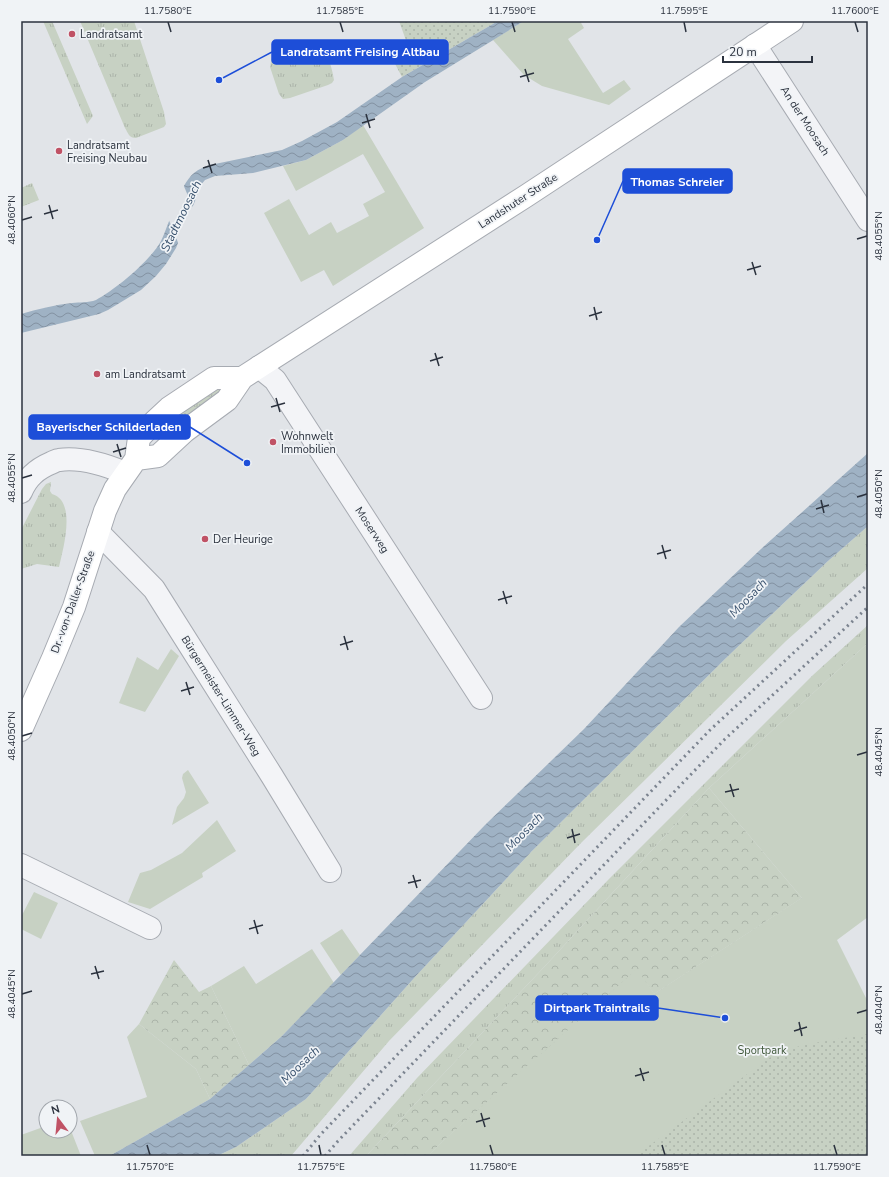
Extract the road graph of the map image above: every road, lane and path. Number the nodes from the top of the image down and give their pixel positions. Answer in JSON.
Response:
{"nodes":[{"id":1,"x":792,"y":21,"type":"edge"},
{"id":2,"x":755,"y":45,"type":"junction"},
{"id":3,"x":861,"y":193,"type":"edge"},
{"id":4,"x":868,"y":220,"type":"edge"},
{"id":5,"x":250,"y":372,"type":"junction"},
{"id":6,"x":131,"y":466,"type":"junction"},
{"id":7,"x":21,"y":492,"type":"edge"},
{"id":8,"x":98,"y":532,"type":"junction"},
{"id":9,"x":481,"y":698,"type":"dead end"},
{"id":10,"x":21,"y":730,"type":"edge"},
{"id":11,"x":21,"y":865,"type":"edge"},
{"id":12,"x":330,"y":871,"type":"dead end"},
{"id":13,"x":150,"y":928,"type":"dead end"}],
"edges":[{"from":1,"to":2,"type":"main road","name":"Landshuter Straße"},
{"from":2,"to":3,"type":"street","name":"An der Moosach"},
{"from":2,"to":5,"type":"main road","name":"Landshuter Straße"},
{"from":3,"to":4,"type":"street","name":"An der Moosach"},
{"from":5,"to":6,"type":"main road","name":"Landshuter Straße"},
{"from":5,"to":9,"type":"street","name":"Moserweg"},
{"from":6,"to":7,"type":"street"},
{"from":6,"to":8,"type":"main road","name":"Dr.-von-Daller-Straße"},
{"from":8,"to":10,"type":"main road","name":"Dr.-von-Daller-Straße"},
{"from":8,"to":12,"type":"street","name":"Bürgermeister-Limmer-Weg"},
{"from":11,"to":13,"type":"street"}]}
